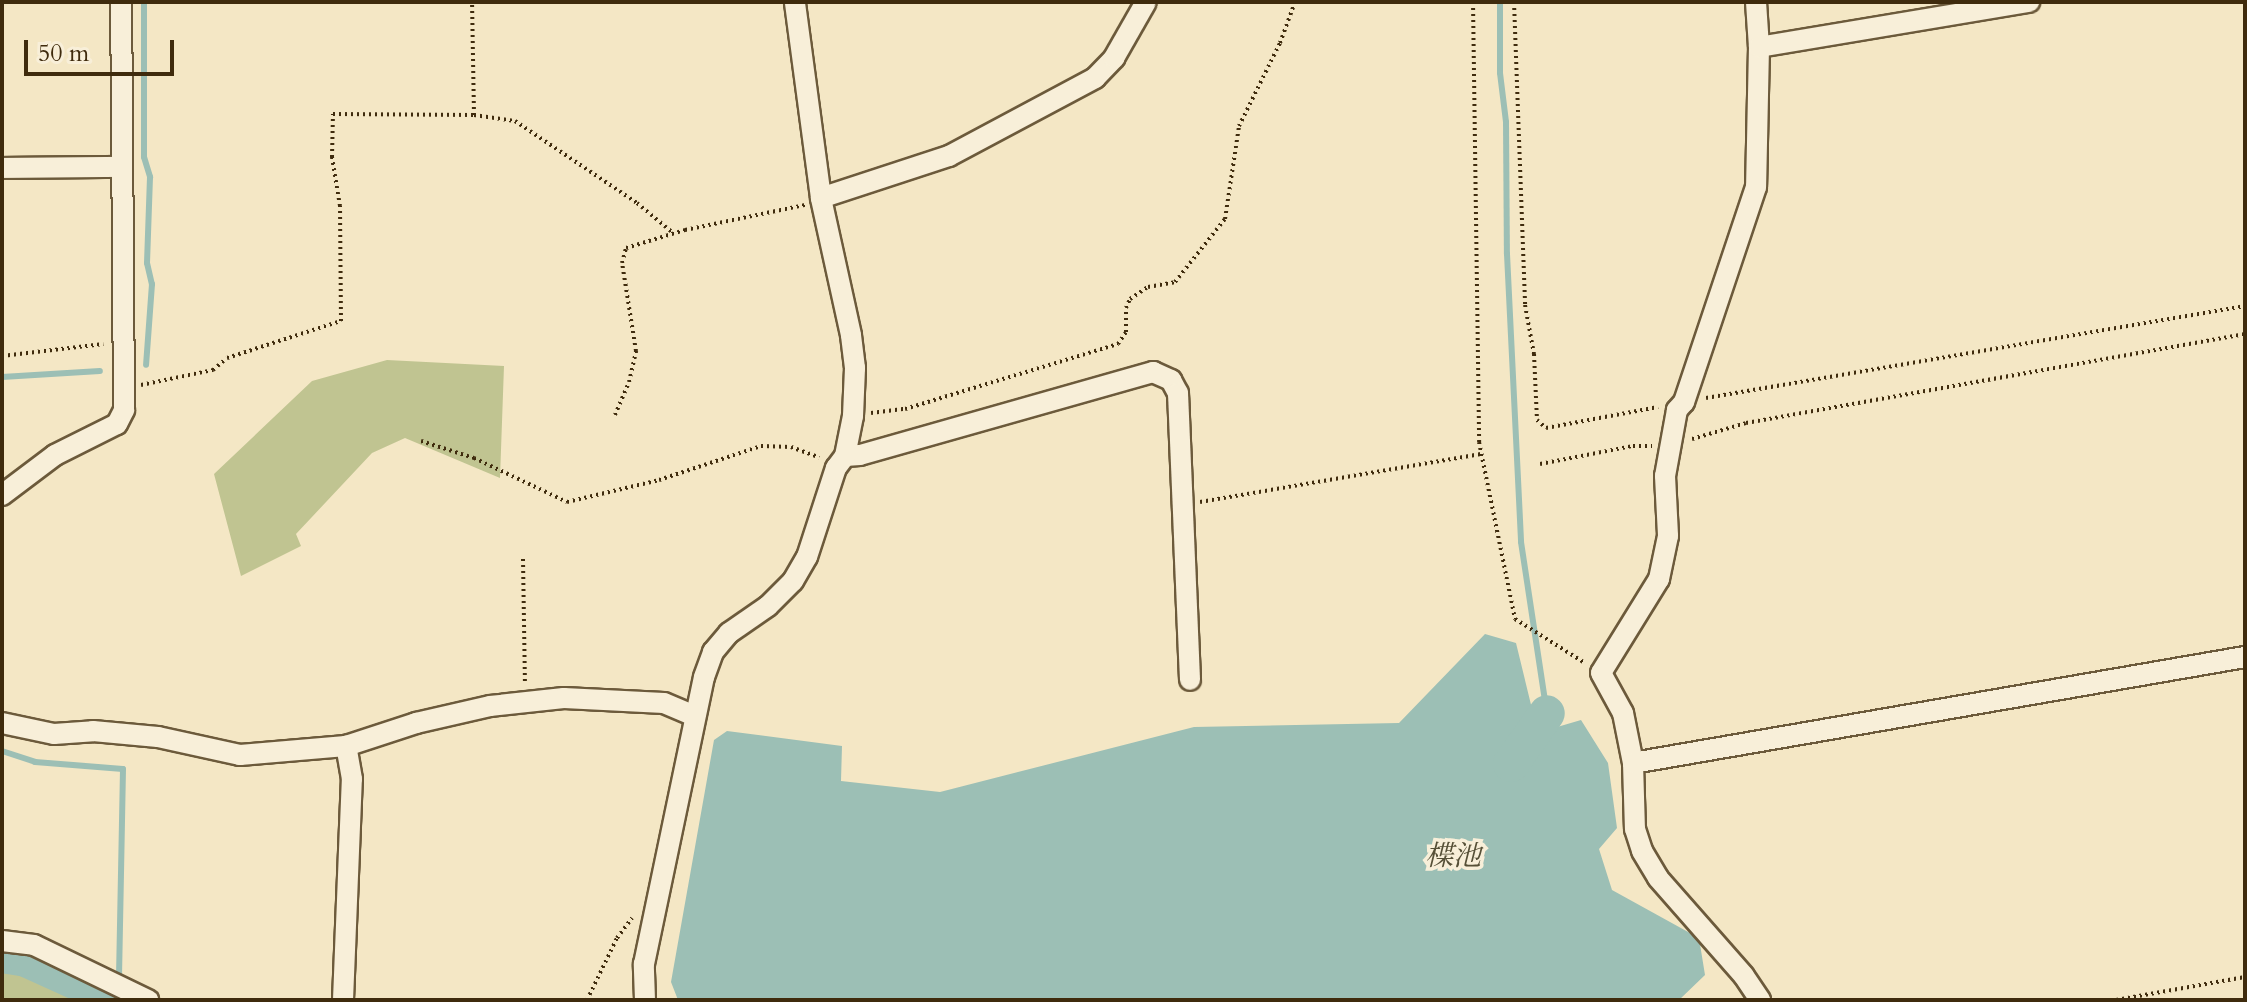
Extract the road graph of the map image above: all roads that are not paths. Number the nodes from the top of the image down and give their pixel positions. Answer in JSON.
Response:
{"nodes":[{"id":1,"x":121,"y":2,"type":"edge"},
{"id":2,"x":795,"y":2,"type":"edge"},
{"id":3,"x":1146,"y":2,"type":"edge"},
{"id":4,"x":1756,"y":2,"type":"edge"},
{"id":5,"x":2029,"y":2,"type":"edge"},
{"id":6,"x":1759,"y":47,"type":"junction"},
{"id":7,"x":122,"y":167,"type":"junction"},
{"id":8,"x":2,"y":168,"type":"edge"},
{"id":9,"x":821,"y":198,"type":"junction"},
{"id":10,"x":842,"y":460,"type":"junction"},
{"id":11,"x":2,"y":495,"type":"edge"},
{"id":12,"x":2245,"y":657,"type":"edge"},
{"id":13,"x":1190,"y":680,"type":"dead end"},
{"id":14,"x":695,"y":716,"type":"junction"},
{"id":15,"x":2,"y":723,"type":"edge"},
{"id":16,"x":346,"y":746,"type":"junction"},
{"id":17,"x":1633,"y":763,"type":"junction"},
{"id":18,"x":2,"y":941,"type":"edge"},
{"id":19,"x":148,"y":1000,"type":"edge"},
{"id":20,"x":343,"y":1000,"type":"edge"},
{"id":21,"x":645,"y":1000,"type":"edge"},
{"id":22,"x":1760,"y":1000,"type":"edge"}],
"edges":[{"from":1,"to":7,"type":"street"},
{"from":2,"to":9,"type":"street"},
{"from":3,"to":9,"type":"street"},
{"from":4,"to":6,"type":"street"},
{"from":5,"to":6,"type":"street"},
{"from":6,"to":17,"type":"street"},
{"from":7,"to":8,"type":"street"},
{"from":7,"to":11,"type":"street"},
{"from":9,"to":10,"type":"street"},
{"from":10,"to":13,"type":"street"},
{"from":10,"to":14,"type":"street"},
{"from":12,"to":17,"type":"street"},
{"from":14,"to":16,"type":"street"},
{"from":14,"to":21,"type":"street"},
{"from":15,"to":16,"type":"street"},
{"from":16,"to":20,"type":"street"},
{"from":17,"to":22,"type":"street"},
{"from":18,"to":19,"type":"street"}]}
